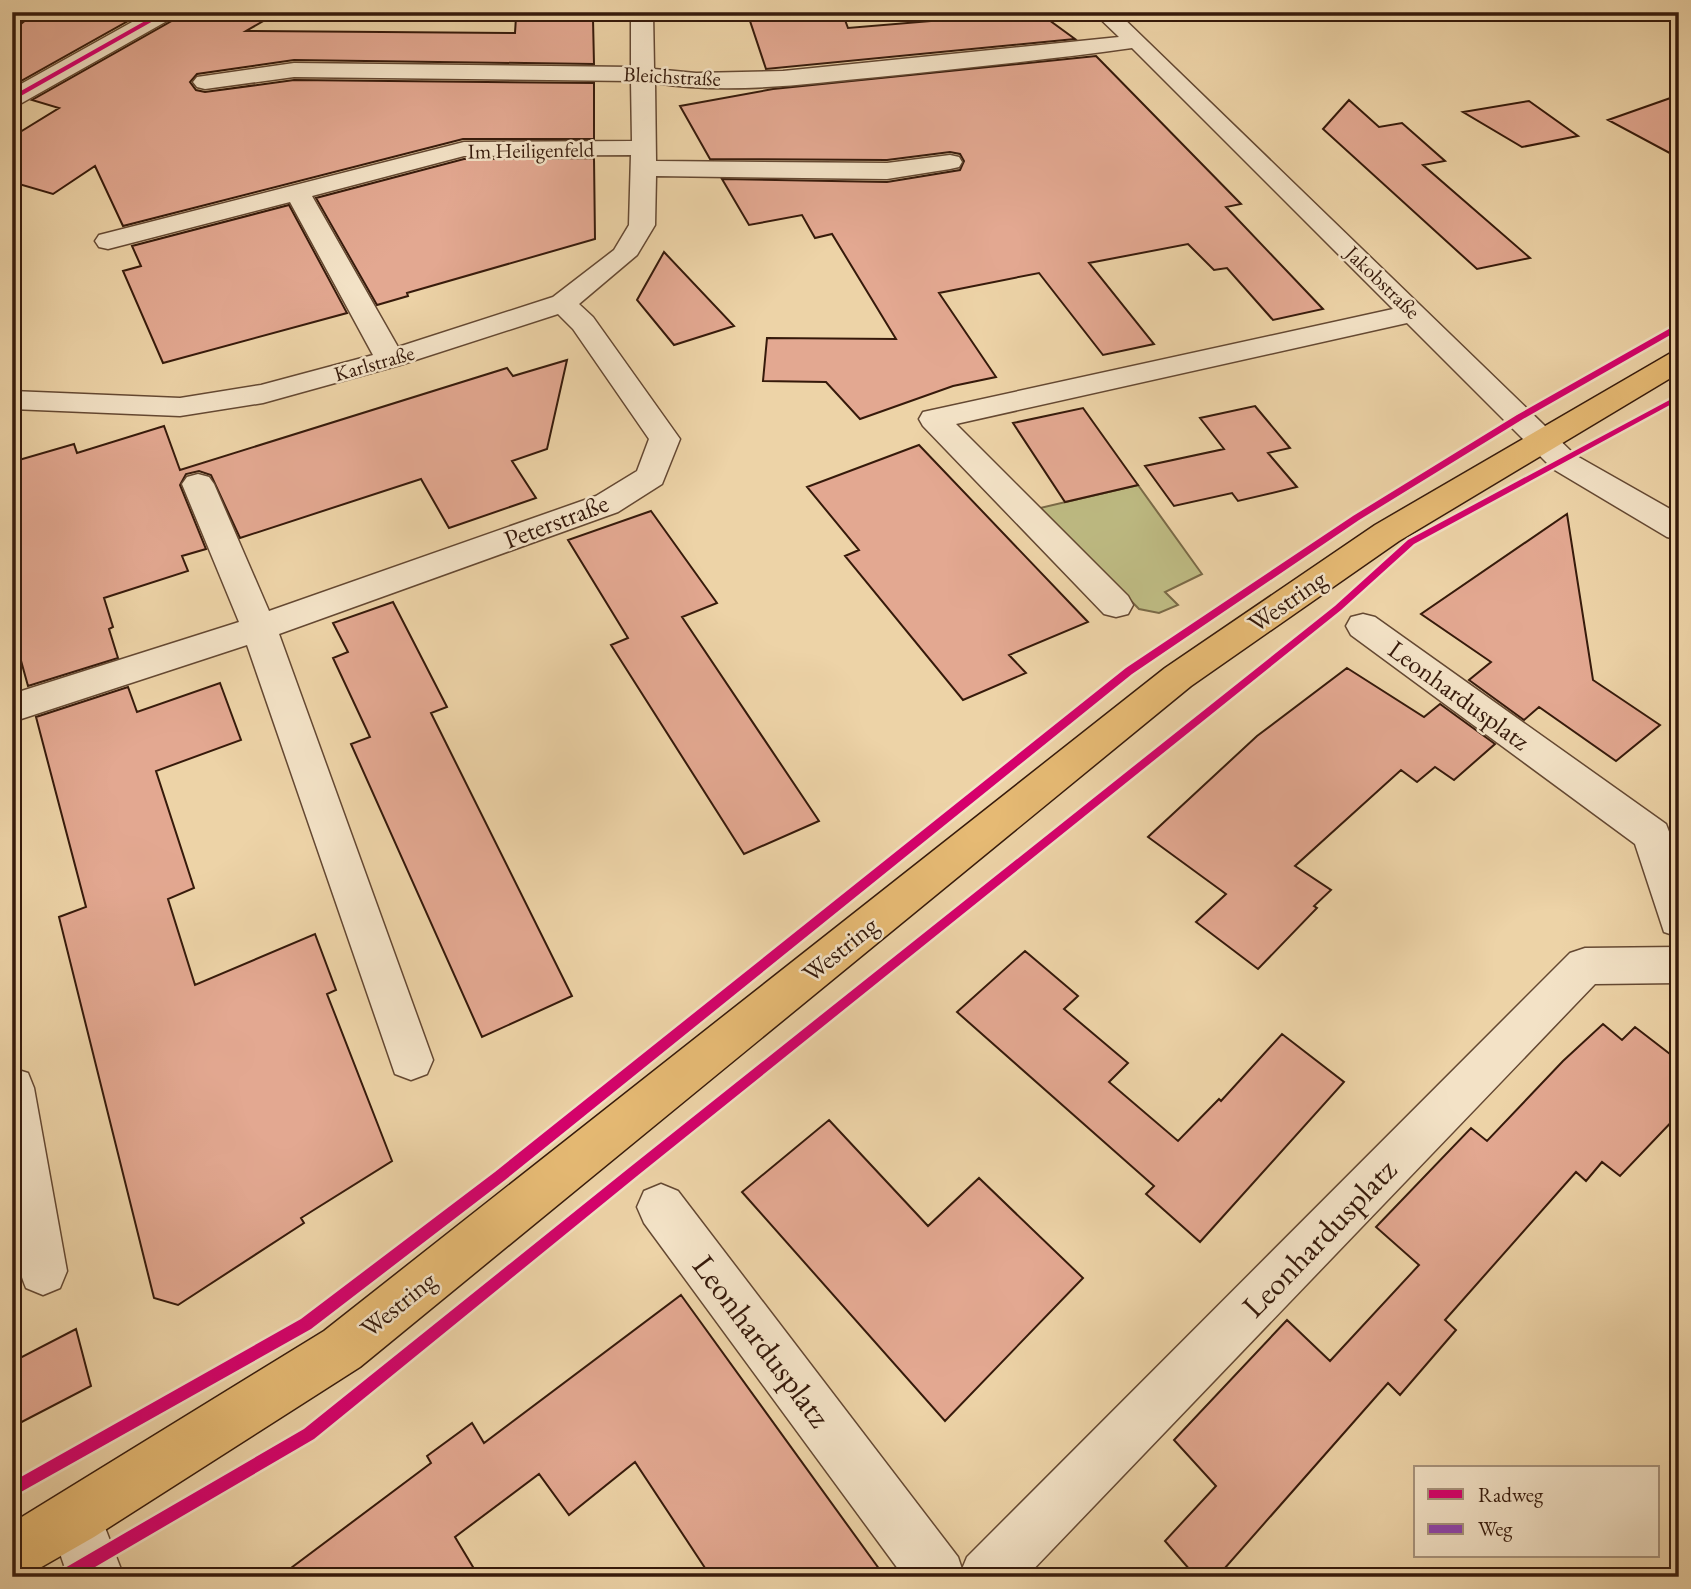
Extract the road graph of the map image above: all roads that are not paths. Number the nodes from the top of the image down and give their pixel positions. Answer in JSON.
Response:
{"nodes":[{"id":1,"x":166,"y":12,"type":"edge"},
{"id":2,"x":642,"y":12,"type":"edge"},
{"id":3,"x":1104,"y":12,"type":"edge"},
{"id":4,"x":1137,"y":41,"type":"junction"},
{"id":5,"x":12,"y":69,"type":"edge"},
{"id":6,"x":66,"y":69,"type":"junction"},
{"id":7,"x":643,"y":74,"type":"junction"},
{"id":8,"x":205,"y":82,"type":"dead end"},
{"id":9,"x":12,"y":99,"type":"edge"},
{"id":10,"x":644,"y":158,"type":"junction"},
{"id":11,"x":950,"y":162,"type":"dead end"},
{"id":12,"x":298,"y":193,"type":"junction"},
{"id":13,"x":108,"y":241,"type":"dead end"},
{"id":14,"x":563,"y":303,"type":"junction"},
{"id":15,"x":1414,"y":313,"type":"junction"},
{"id":16,"x":390,"y":359,"type":"junction"},
{"id":17,"x":1679,"y":360,"type":"edge"},
{"id":18,"x":12,"y":400,"type":"edge"},
{"id":19,"x":1542,"y":440,"type":"junction"},
{"id":20,"x":198,"y":484,"type":"dead end"},
{"id":21,"x":1679,"y":529,"type":"edge"},
{"id":22,"x":1116,"y":605,"type":"dead end"},
{"id":23,"x":1363,"y":626,"type":"dead end"},
{"id":24,"x":259,"y":628,"type":"junction"},
{"id":25,"x":12,"y":708,"type":"edge"},
{"id":26,"x":1679,"y":920,"type":"edge"},
{"id":27,"x":1679,"y":965,"type":"edge"},
{"id":28,"x":411,"y":1060,"type":"dead end"},
{"id":29,"x":12,"y":1088,"type":"edge"},
{"id":30,"x":661,"y":1207,"type":"dead end"},
{"id":31,"x":43,"y":1271,"type":"dead end"},
{"id":32,"x":75,"y":1518,"type":"junction"},
{"id":33,"x":12,"y":1553,"type":"edge"},
{"id":34,"x":96,"y":1577,"type":"edge"},
{"id":35,"x":938,"y":1577,"type":"edge"},
{"id":36,"x":987,"y":1577,"type":"edge"}],
"edges":[{"from":1,"to":6,"type":"street"},
{"from":2,"to":7,"type":"street","name":"Karlstraße"},
{"from":3,"to":4,"type":"street","name":"Jakobstraße"},
{"from":4,"to":7,"type":"street","name":"Bleichstraße"},
{"from":4,"to":15,"type":"street","name":"Jakobstraße"},
{"from":5,"to":6,"type":"street"},
{"from":6,"to":9,"type":"street"},
{"from":7,"to":8,"type":"street","name":"Bleichstraße"},
{"from":7,"to":10,"type":"street","name":"Karlstraße"},
{"from":10,"to":11,"type":"street"},
{"from":10,"to":12,"type":"street","name":"Im Heiligenfeld"},
{"from":10,"to":14,"type":"street","name":"Karlstraße"},
{"from":12,"to":13,"type":"street","name":"Im Heiligenfeld"},
{"from":12,"to":16,"type":"street"},
{"from":14,"to":16,"type":"street","name":"Karlstraße"},
{"from":14,"to":24,"type":"street","name":"Peterstraße"},
{"from":15,"to":19,"type":"street","name":"Jakobstraße"},
{"from":15,"to":22,"type":"street"},
{"from":16,"to":18,"type":"street","name":"Karlstraße"},
{"from":17,"to":19,"type":"main road","name":"Westring"},
{"from":19,"to":21,"type":"street","name":"Jakobstraße"},
{"from":19,"to":32,"type":"main road","name":"Westring"},
{"from":20,"to":24,"type":"street"},
{"from":23,"to":26,"type":"street","name":"Leonhardusplatz"},
{"from":24,"to":25,"type":"street","name":"Peterstraße"},
{"from":24,"to":28,"type":"street"},
{"from":27,"to":36,"type":"street","name":"Leonhardusplatz"},
{"from":29,"to":31,"type":"street"},
{"from":30,"to":35,"type":"street","name":"Leonhardusplatz"},
{"from":32,"to":33,"type":"main road","name":"Westring"},
{"from":32,"to":34,"type":"street"}]}
